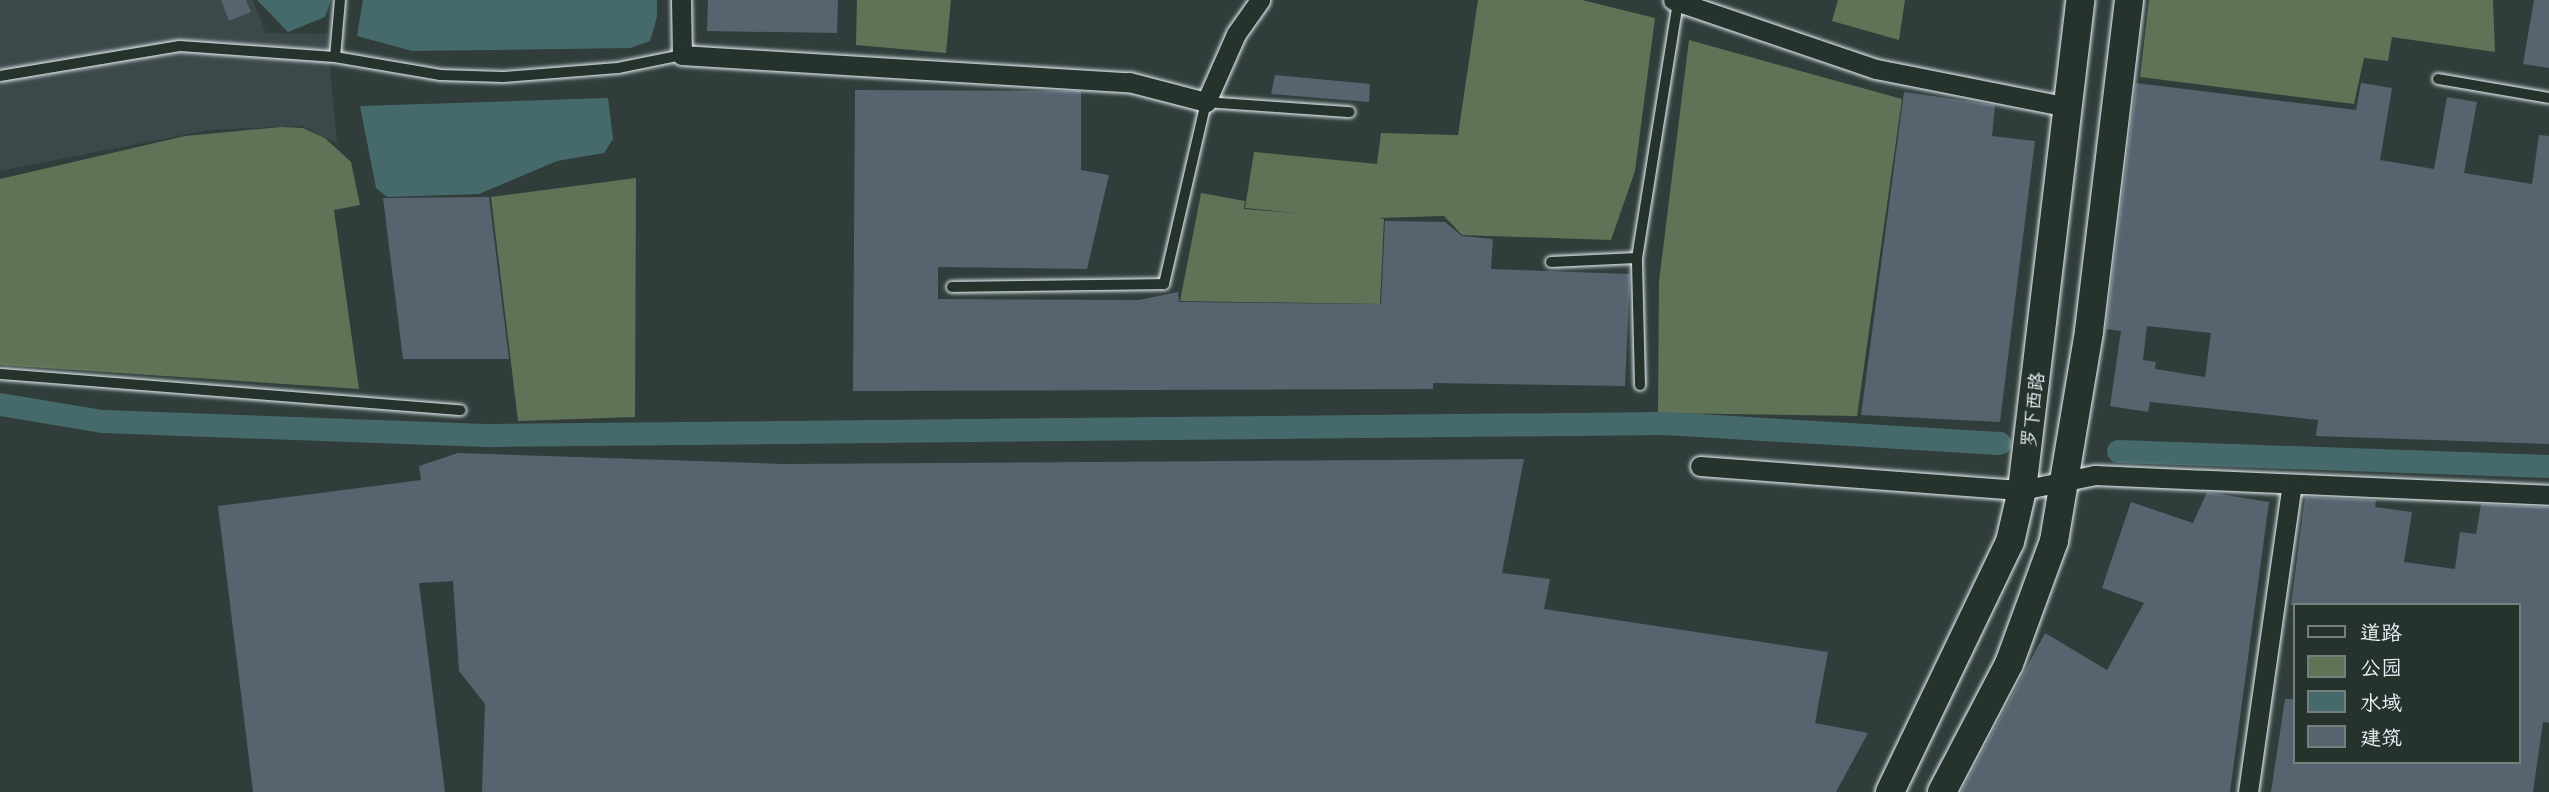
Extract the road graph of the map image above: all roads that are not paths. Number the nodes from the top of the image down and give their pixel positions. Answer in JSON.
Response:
{"nodes":[{"id":1,"x":340,"y":0,"type":"edge"},
{"id":2,"x":681,"y":0,"type":"edge"},
{"id":3,"x":1260,"y":0,"type":"edge"},
{"id":4,"x":2080,"y":0,"type":"edge"},
{"id":5,"x":2129,"y":0,"type":"edge"},
{"id":6,"x":1675,"y":1,"type":"edge"},
{"id":7,"x":682,"y":55,"type":"junction"},
{"id":8,"x":335,"y":57,"type":"junction"},
{"id":9,"x":0,"y":76,"type":"edge"},
{"id":10,"x":2438,"y":79,"type":"dead end"},
{"id":11,"x":2549,"y":98,"type":"edge"},
{"id":12,"x":1206,"y":102,"type":"junction"},
{"id":13,"x":2068,"y":107,"type":"junction"},
{"id":14,"x":1350,"y":111,"type":"dead end"},
{"id":15,"x":1637,"y":258,"type":"junction"},
{"id":16,"x":1551,"y":262,"type":"dead end"},
{"id":17,"x":952,"y":287,"type":"dead end"},
{"id":18,"x":0,"y":374,"type":"edge"},
{"id":19,"x":1640,"y":385,"type":"dead end"},
{"id":20,"x":461,"y":410,"type":"dead end"},
{"id":21,"x":1700,"y":466,"type":"dead end"},
{"id":22,"x":2292,"y":484,"type":"junction"},
{"id":23,"x":2064,"y":485,"type":"junction"},
{"id":24,"x":2022,"y":489,"type":"junction"},
{"id":25,"x":2549,"y":495,"type":"edge"},
{"id":26,"x":1890,"y":792,"type":"edge"},
{"id":27,"x":1942,"y":792,"type":"edge"},
{"id":28,"x":2248,"y":792,"type":"edge"}],
"edges":[{"from":1,"to":8,"type":"lane"},
{"from":2,"to":7,"type":"street"},
{"from":3,"to":12,"type":"street"},
{"from":4,"to":13,"type":"main road","name":"罗下西路"},
{"from":5,"to":23,"type":"main road","name":"罗下西路"},
{"from":6,"to":13,"type":"street"},
{"from":6,"to":15,"type":"lane"},
{"from":7,"to":8,"type":"lane"},
{"from":7,"to":12,"type":"street"},
{"from":8,"to":9,"type":"lane"},
{"from":10,"to":11,"type":"lane"},
{"from":12,"to":14,"type":"lane"},
{"from":12,"to":17,"type":"lane"},
{"from":13,"to":24,"type":"main road","name":"罗下西路"},
{"from":15,"to":16,"type":"lane"},
{"from":15,"to":19,"type":"lane"},
{"from":18,"to":20,"type":"lane"},
{"from":21,"to":24,"type":"street"},
{"from":22,"to":23,"type":"street"},
{"from":22,"to":25,"type":"street"},
{"from":22,"to":28,"type":"street"},
{"from":23,"to":24,"type":"street"},
{"from":23,"to":27,"type":"main road","name":"罗下西路"},
{"from":24,"to":26,"type":"main road","name":"罗下西路"}]}
